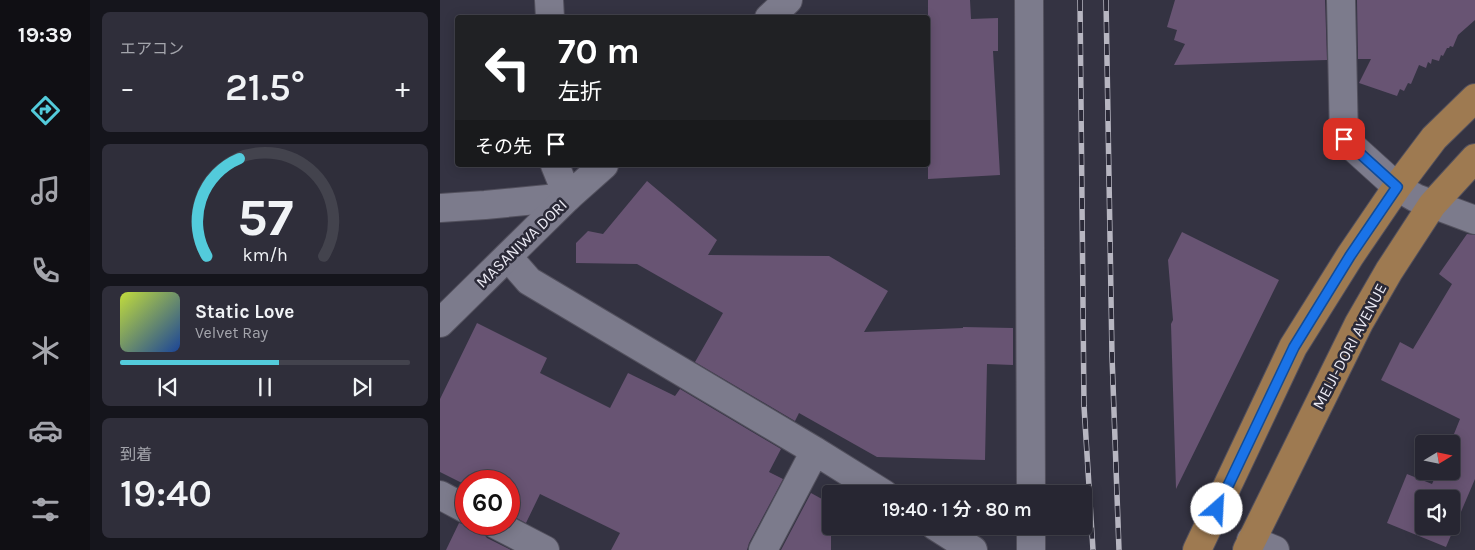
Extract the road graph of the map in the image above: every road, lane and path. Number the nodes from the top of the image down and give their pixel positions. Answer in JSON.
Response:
{"nodes":[{"id":1,"x":549,"y":0,"type":"edge"},
{"id":2,"x":788,"y":0,"type":"edge"},
{"id":3,"x":1029,"y":0,"type":"edge"},
{"id":4,"x":1341,"y":0,"type":"edge"},
{"id":5,"x":550,"y":15,"type":"edge"},
{"id":6,"x":771,"y":15,"type":"edge"},
{"id":7,"x":1475,"y":98,"type":"edge"},
{"id":8,"x":1475,"y":158,"type":"edge"},
{"id":9,"x":556,"y":167,"type":"edge"},
{"id":10,"x":602,"y":167,"type":"edge"},
{"id":11,"x":1397,"y":187,"type":"junction"},
{"id":12,"x":568,"y":197,"type":"junction"},
{"id":13,"x":1432,"y":205,"type":"junction"},
{"id":14,"x":440,"y":208,"type":"edge"},
{"id":15,"x":1475,"y":220,"type":"edge"},
{"id":16,"x":508,"y":256,"type":"junction"},
{"id":17,"x":440,"y":323,"type":"edge"},
{"id":18,"x":815,"y":451,"type":"junction"},
{"id":19,"x":870,"y":485,"type":"edge"},
{"id":20,"x":1031,"y":485,"type":"edge"},
{"id":21,"x":440,"y":495,"type":"edge"},
{"id":22,"x":455,"y":503,"type":"edge"},
{"id":23,"x":516,"y":535,"type":"edge"},
{"id":24,"x":950,"y":535,"type":"edge"},
{"id":25,"x":1031,"y":535,"type":"edge"},
{"id":26,"x":1258,"y":547,"type":"edge"},
{"id":27,"x":545,"y":550,"type":"edge"},
{"id":28,"x":763,"y":550,"type":"edge"},
{"id":29,"x":973,"y":550,"type":"edge"},
{"id":30,"x":1031,"y":550,"type":"edge"},
{"id":31,"x":1197,"y":550,"type":"edge"}],
"edges":[{"from":1,"to":5,"type":"street"},
{"from":2,"to":6,"type":"street"},
{"from":3,"to":20,"type":"street"},
{"from":4,"to":11,"type":"street"},
{"from":7,"to":11,"type":"main road"},
{"from":8,"to":13,"type":"main road","name":"MEIJI-DORI AVENUE"},
{"from":9,"to":12,"type":"street"},
{"from":10,"to":12,"type":"street","name":"MASANIWA DORI"},
{"from":11,"to":13,"type":"street"},
{"from":11,"to":31,"type":"main road"},
{"from":12,"to":14,"type":"street"},
{"from":12,"to":16,"type":"street","name":"MASANIWA DORI"},
{"from":13,"to":15,"type":"street"},
{"from":13,"to":26,"type":"main road","name":"MEIJI-DORI AVENUE"},
{"from":16,"to":17,"type":"street","name":"MASANIWA DORI"},
{"from":16,"to":18,"type":"street"},
{"from":18,"to":19,"type":"street"},
{"from":18,"to":28,"type":"street"},
{"from":21,"to":22,"type":"street"},
{"from":23,"to":27,"type":"street"},
{"from":24,"to":29,"type":"street"},
{"from":25,"to":30,"type":"street"}]}
